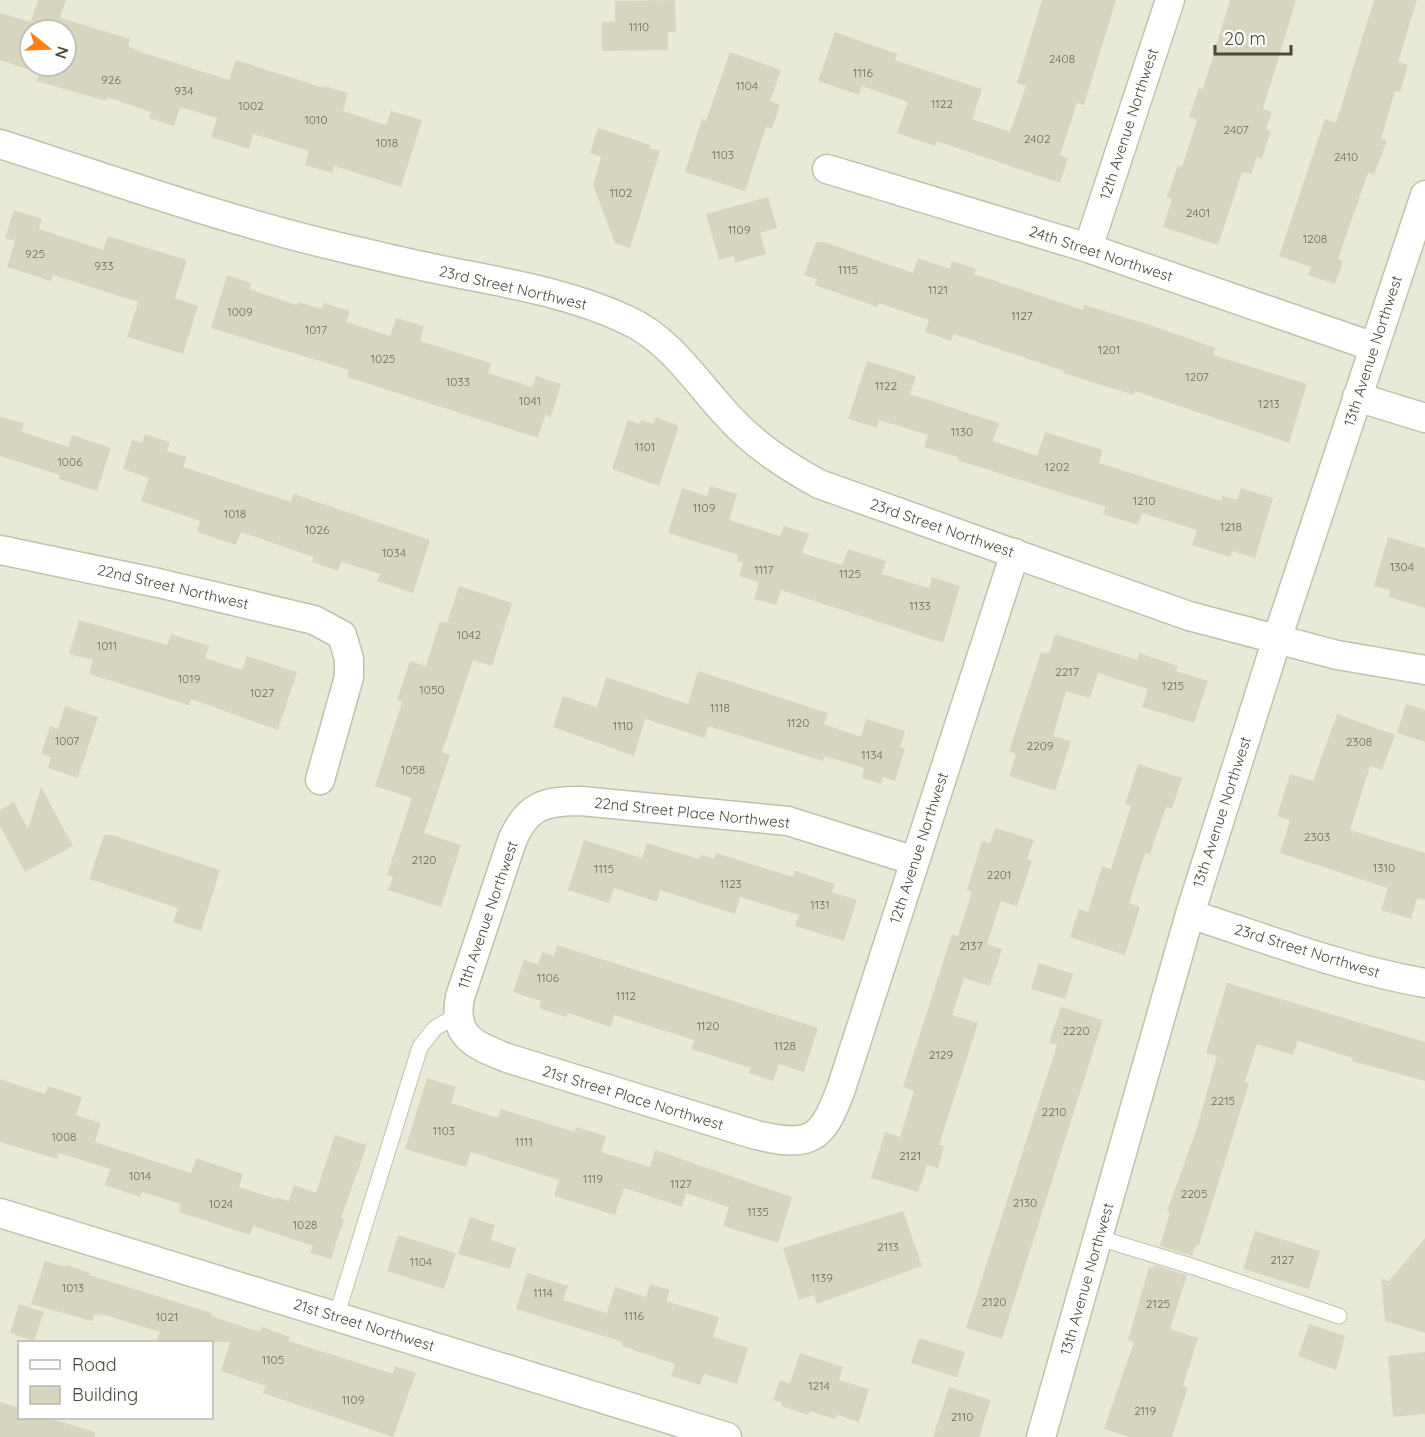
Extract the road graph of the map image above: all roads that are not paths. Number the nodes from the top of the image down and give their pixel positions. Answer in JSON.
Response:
{"nodes":[{"id":1,"x":1170,"y":0,"type":"edge"},
{"id":2,"x":0,"y":144,"type":"edge"},
{"id":3,"x":826,"y":169,"type":"dead end"},
{"id":4,"x":1425,"y":195,"type":"edge"},
{"id":5,"x":1088,"y":248,"type":"junction"},
{"id":6,"x":1374,"y":347,"type":"junction"},
{"id":7,"x":1357,"y":397,"type":"junction"},
{"id":8,"x":1425,"y":418,"type":"edge"},
{"id":9,"x":1,"y":553,"type":"edge"},
{"id":10,"x":1015,"y":553,"type":"junction"},
{"id":11,"x":1277,"y":639,"type":"junction"},
{"id":12,"x":1425,"y":670,"type":"edge"},
{"id":13,"x":320,"y":780,"type":"dead end"},
{"id":14,"x":537,"y":807,"type":"joint"},
{"id":15,"x":915,"y":861,"type":"junction"},
{"id":16,"x":1190,"y":914,"type":"junction"},
{"id":17,"x":1425,"y":983,"type":"edge"},
{"id":18,"x":460,"y":1022,"type":"junction"},
{"id":19,"x":813,"y":1137,"type":"joint"},
{"id":20,"x":0,"y":1213,"type":"edge"},
{"id":21,"x":1099,"y":1238,"type":"junction"},
{"id":22,"x":336,"y":1317,"type":"junction"},
{"id":23,"x":1339,"y":1317,"type":"dead end"},
{"id":24,"x":727,"y":1437,"type":"edge"},
{"id":25,"x":1041,"y":1437,"type":"edge"}],
"edges":[{"from":1,"to":5,"type":"street","name":"12th Avenue Northwest"},
{"from":2,"to":10,"type":"street","name":"23rd Street Northwest"},
{"from":3,"to":5,"type":"street","name":"24th Street Northwest"},
{"from":4,"to":6,"type":"street","name":"13th Avenue Northwest"},
{"from":5,"to":6,"type":"street","name":"24th Street Northwest"},
{"from":6,"to":7,"type":"street","name":"13th Avenue Northwest"},
{"from":7,"to":8,"type":"street"},
{"from":7,"to":11,"type":"street","name":"13th Avenue Northwest"},
{"from":9,"to":13,"type":"street","name":"22nd Street Northwest"},
{"from":10,"to":11,"type":"street","name":"23rd Street Northwest"},
{"from":10,"to":15,"type":"street","name":"12th Avenue Northwest"},
{"from":11,"to":12,"type":"street","name":"23rd Street Northwest"},
{"from":11,"to":16,"type":"street","name":"13th Avenue Northwest"},
{"from":14,"to":15,"type":"street","name":"22nd Street Place Northwest"},
{"from":14,"to":18,"type":"street","name":"11th Avenue Northwest"},
{"from":15,"to":19,"type":"street","name":"12th Avenue Northwest"},
{"from":16,"to":17,"type":"street","name":"23rd Street Northwest"},
{"from":16,"to":21,"type":"street","name":"13th Avenue Northwest"},
{"from":18,"to":19,"type":"street","name":"21st Street Place Northwest"},
{"from":18,"to":22,"type":"lane"},
{"from":20,"to":22,"type":"street","name":"21st Street Northwest"},
{"from":21,"to":23,"type":"lane"},
{"from":21,"to":25,"type":"street","name":"13th Avenue Northwest"},
{"from":22,"to":24,"type":"street","name":"21st Street Northwest"}]}
